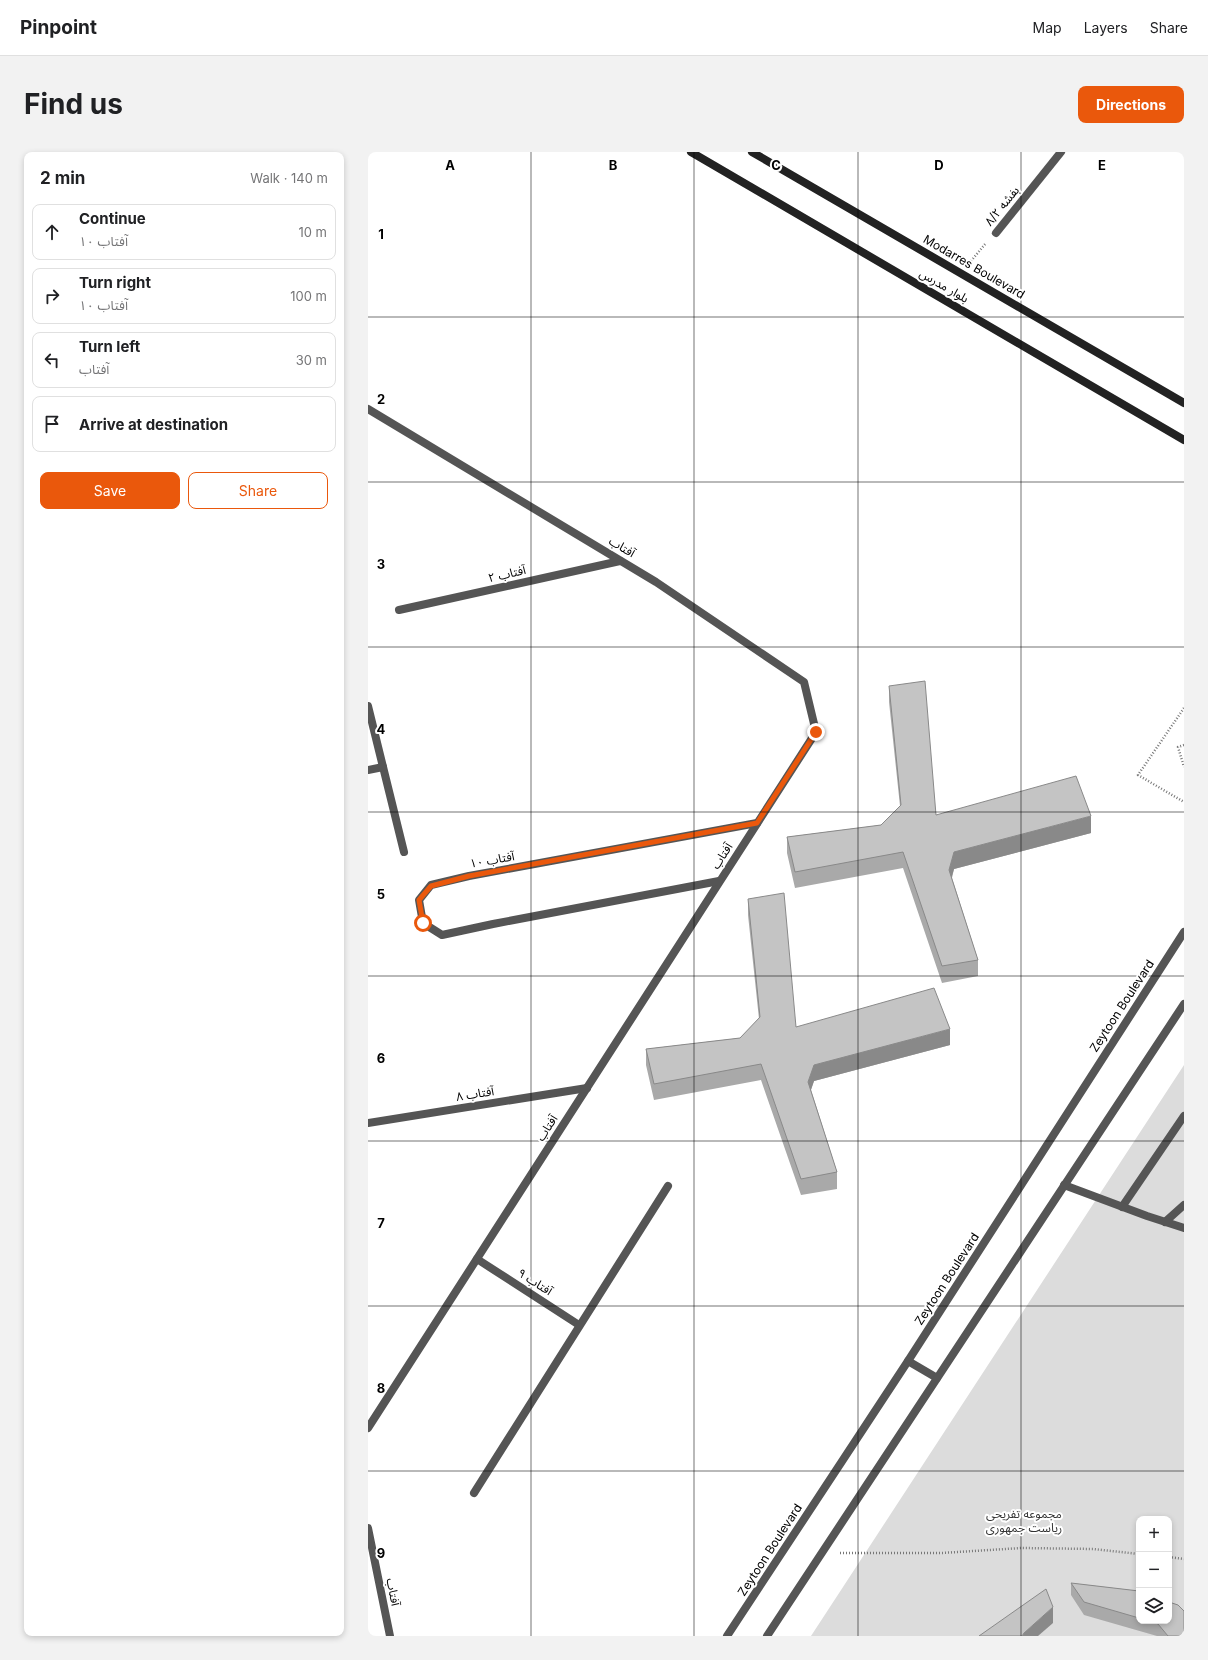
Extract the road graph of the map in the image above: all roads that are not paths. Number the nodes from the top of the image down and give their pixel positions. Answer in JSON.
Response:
{"nodes":[{"id":1,"x":692,"y":152,"type":"edge"},
{"id":2,"x":752,"y":152,"type":"edge"},
{"id":3,"x":1061,"y":152,"type":"edge"},
{"id":4,"x":765,"y":155,"type":"edge"},
{"id":5,"x":996,"y":233,"type":"road end"},
{"id":6,"x":1184,"y":403,"type":"edge"},
{"id":7,"x":368,"y":408,"type":"edge"},
{"id":8,"x":1184,"y":440,"type":"edge"},
{"id":9,"x":620,"y":561,"type":"junction"},
{"id":10,"x":399,"y":610,"type":"dead end"},
{"id":11,"x":368,"y":706,"type":"edge"},
{"id":12,"x":383,"y":767,"type":"junction"},
{"id":13,"x":368,"y":770,"type":"edge"},
{"id":14,"x":757,"y":823,"type":"junction"},
{"id":15,"x":404,"y":852,"type":"dead end"},
{"id":16,"x":720,"y":882,"type":"junction"},
{"id":17,"x":1184,"y":932,"type":"edge"},
{"id":18,"x":1184,"y":1004,"type":"edge"},
{"id":19,"x":586,"y":1088,"type":"junction"},
{"id":20,"x":1184,"y":1116,"type":"edge"},
{"id":21,"x":368,"y":1123,"type":"edge"},
{"id":22,"x":1064,"y":1185,"type":"junction"},
{"id":23,"x":668,"y":1186,"type":"dead end"},
{"id":24,"x":1184,"y":1205,"type":"edge"},
{"id":25,"x":1122,"y":1207,"type":"junction"},
{"id":26,"x":1165,"y":1222,"type":"junction"},
{"id":27,"x":1184,"y":1228,"type":"edge"},
{"id":28,"x":477,"y":1259,"type":"junction"},
{"id":29,"x":579,"y":1325,"type":"junction"},
{"id":30,"x":908,"y":1361,"type":"junction"},
{"id":31,"x":937,"y":1378,"type":"junction"},
{"id":32,"x":368,"y":1428,"type":"edge"},
{"id":33,"x":474,"y":1493,"type":"dead end"},
{"id":34,"x":368,"y":1528,"type":"edge"},
{"id":35,"x":390,"y":1636,"type":"edge"},
{"id":36,"x":728,"y":1636,"type":"edge"},
{"id":37,"x":766,"y":1636,"type":"edge"}],
"edges":[{"from":1,"to":8,"type":"main road","name":"بلوار مدرس"},
{"from":2,"to":4,"type":"main road","name":"Modarres Boulevard"},
{"from":3,"to":5,"type":"street","name":"بفشه ۸/۲"},
{"from":4,"to":6,"type":"main road","name":"Modarres Boulevard"},
{"from":7,"to":9,"type":"street","name":"آفتاب"},
{"from":9,"to":10,"type":"street","name":"آفتاب ۲"},
{"from":9,"to":14,"type":"street","name":"آفتاب"},
{"from":11,"to":12,"type":"street"},
{"from":12,"to":13,"type":"street"},
{"from":12,"to":15,"type":"street"},
{"from":14,"to":16,"type":"street","name":"آفتاب"},
{"from":14,"to":16,"type":"street","name":"آفتاب ۱۰"},
{"from":16,"to":19,"type":"street","name":"آفتاب"},
{"from":17,"to":30,"type":"street","name":"Zeytoon Boulevard"},
{"from":18,"to":22,"type":"street"},
{"from":19,"to":21,"type":"street","name":"آفتاب ۸"},
{"from":19,"to":28,"type":"street","name":"آفتاب"},
{"from":20,"to":25,"type":"street"},
{"from":22,"to":25,"type":"street"},
{"from":22,"to":31,"type":"street"},
{"from":23,"to":29,"type":"street"},
{"from":24,"to":26,"type":"street"},
{"from":25,"to":26,"type":"street"},
{"from":26,"to":27,"type":"street"},
{"from":28,"to":29,"type":"street","name":"آفتاب ۹"},
{"from":28,"to":32,"type":"street","name":"آفتاب"},
{"from":29,"to":33,"type":"street"},
{"from":30,"to":31,"type":"street"},
{"from":30,"to":36,"type":"street","name":"Zeytoon Boulevard"},
{"from":31,"to":37,"type":"street"},
{"from":34,"to":35,"type":"street","name":"آفتاب"}]}
